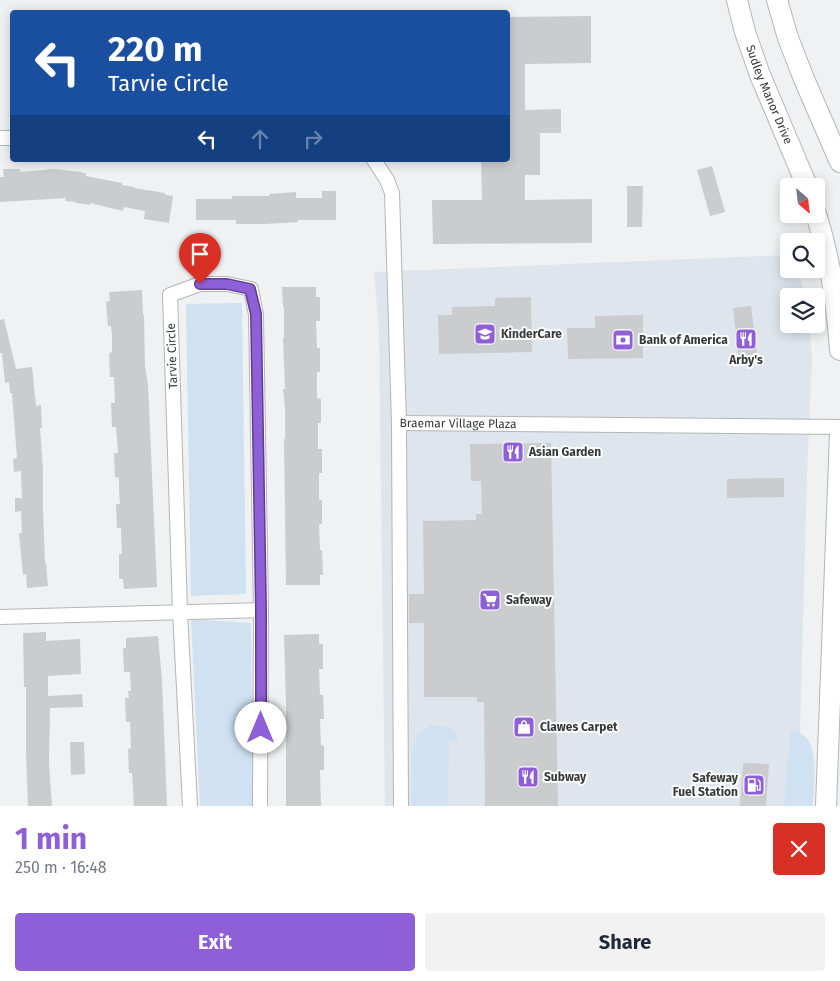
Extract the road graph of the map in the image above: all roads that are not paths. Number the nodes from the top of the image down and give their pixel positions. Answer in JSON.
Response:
{"nodes":[{"id":1,"x":737,"y":0,"type":"edge"},
{"id":2,"x":777,"y":0,"type":"edge"},
{"id":3,"x":375,"y":162,"type":"edge"},
{"id":4,"x":840,"y":162,"type":"edge"},
{"id":5,"x":804,"y":178,"type":"edge"},
{"id":6,"x":818,"y":223,"type":"edge"},
{"id":7,"x":840,"y":350,"type":"edge"},
{"id":8,"x":399,"y":423,"type":"junction"},
{"id":9,"x":840,"y":427,"type":"edge"},
{"id":10,"x":840,"y":433,"type":"edge"},
{"id":11,"x":261,"y":610,"type":"junction"},
{"id":12,"x":180,"y":611,"type":"junction"},
{"id":13,"x":0,"y":617,"type":"edge"},
{"id":14,"x":190,"y":806,"type":"edge"},
{"id":15,"x":260,"y":806,"type":"edge"},
{"id":16,"x":401,"y":806,"type":"edge"},
{"id":17,"x":826,"y":806,"type":"edge"}],
"edges":[{"from":1,"to":5,"type":"main road","name":"Sudley Manor Drive"},
{"from":2,"to":4,"type":"main road"},
{"from":3,"to":8,"type":"street"},
{"from":6,"to":7,"type":"main road"},
{"from":8,"to":9,"type":"street","name":"Braemar Village Plaza"},
{"from":8,"to":16,"type":"street","name":"Braemar Village Plaza"},
{"from":10,"to":17,"type":"main road"},
{"from":11,"to":12,"type":"street"},
{"from":11,"to":12,"type":"street","name":"Tarvie Circle"},
{"from":11,"to":15,"type":"street","name":"Tarvie Circle"},
{"from":12,"to":13,"type":"street"},
{"from":12,"to":14,"type":"street","name":"Tarvie Circle"}]}
